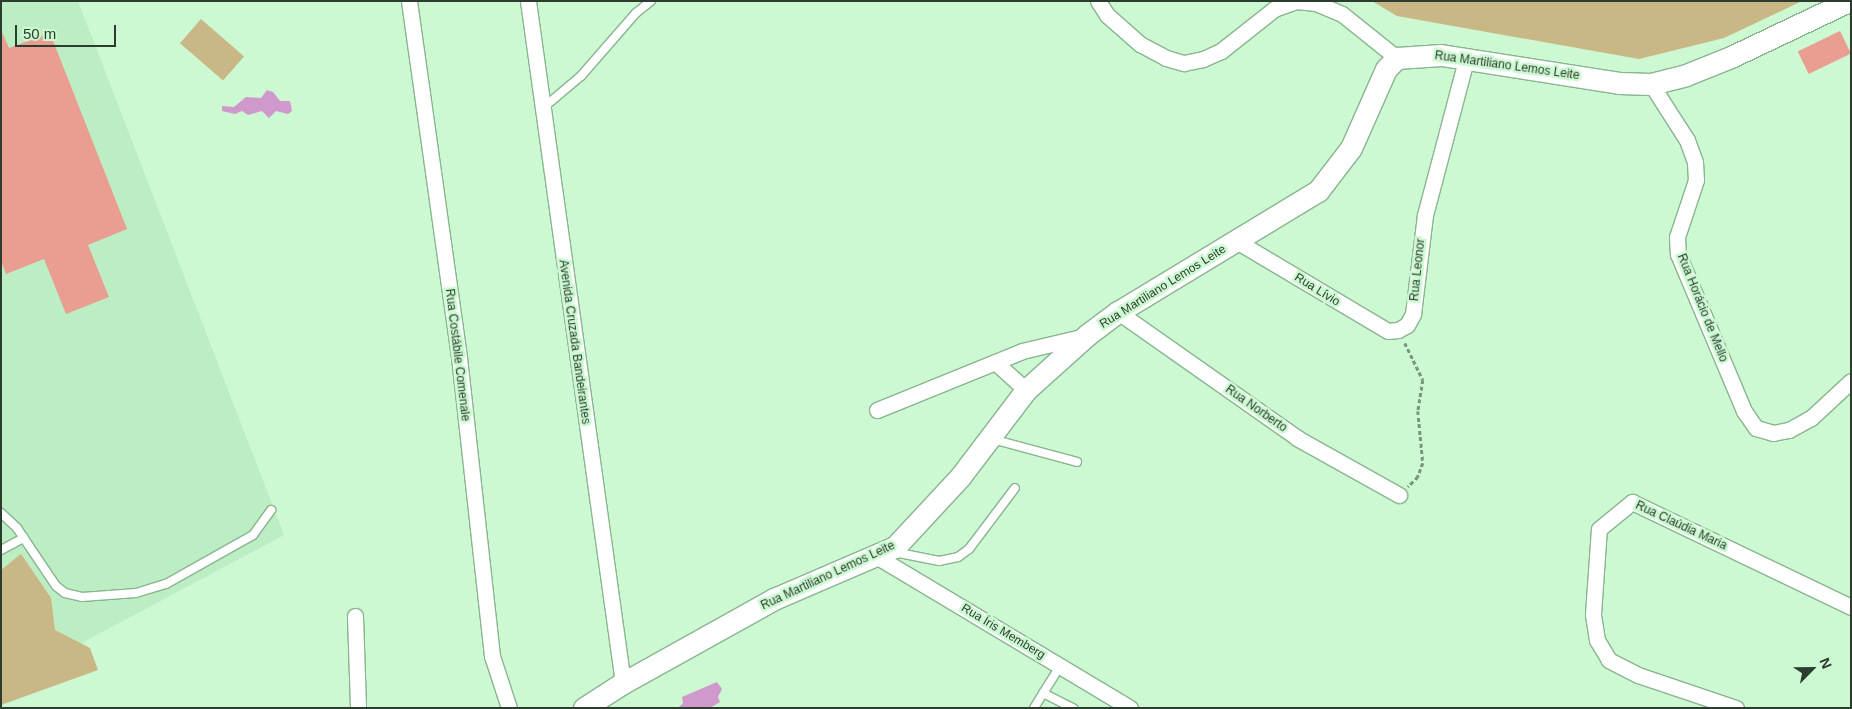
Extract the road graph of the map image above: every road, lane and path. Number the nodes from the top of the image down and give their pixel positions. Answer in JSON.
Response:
{"nodes":[{"id":1,"x":408,"y":1,"type":"edge"},
{"id":2,"x":528,"y":1,"type":"edge"},
{"id":3,"x":651,"y":1,"type":"edge"},
{"id":4,"x":1098,"y":1,"type":"edge"},
{"id":5,"x":1849,"y":1,"type":"edge"},
{"id":6,"x":1397,"y":58,"type":"junction"},
{"id":7,"x":1466,"y":60,"type":"junction"},
{"id":8,"x":1651,"y":84,"type":"junction"},
{"id":9,"x":541,"y":109,"type":"junction"},
{"id":10,"x":1238,"y":242,"type":"junction"},
{"id":11,"x":1118,"y":312,"type":"junction"},
{"id":12,"x":1398,"y":330,"type":"junction"},
{"id":13,"x":1087,"y":335,"type":"junction"},
{"id":14,"x":995,"y":362,"type":"junction"},
{"id":15,"x":1851,"y":381,"type":"edge"},
{"id":16,"x":1026,"y":390,"type":"junction"},
{"id":17,"x":877,"y":410,"type":"dead end"},
{"id":18,"x":988,"y":438,"type":"junction"},
{"id":19,"x":1077,"y":462,"type":"dead end"},
{"id":20,"x":1015,"y":488,"type":"dead end"},
{"id":21,"x":1399,"y":495,"type":"joint"},
{"id":22,"x":271,"y":510,"type":"dead end"},
{"id":23,"x":1,"y":513,"type":"edge"},
{"id":24,"x":24,"y":538,"type":"junction"},
{"id":25,"x":1,"y":550,"type":"edge"},
{"id":26,"x":881,"y":553,"type":"junction"},
{"id":27,"x":1851,"y":608,"type":"edge"},
{"id":28,"x":355,"y":616,"type":"dead end"},
{"id":29,"x":1060,"y":666,"type":"junction"},
{"id":30,"x":622,"y":683,"type":"junction"},
{"id":31,"x":1043,"y":693,"type":"junction"},
{"id":32,"x":358,"y":708,"type":"edge"},
{"id":33,"x":509,"y":708,"type":"edge"},
{"id":34,"x":584,"y":708,"type":"edge"},
{"id":35,"x":1034,"y":708,"type":"edge"},
{"id":36,"x":1073,"y":708,"type":"edge"},
{"id":37,"x":1130,"y":708,"type":"edge"},
{"id":38,"x":1736,"y":708,"type":"edge"}],
"edges":[{"from":1,"to":33,"type":"street","name":"Rua Costábile Comenale"},
{"from":2,"to":9,"type":"street","name":"Avenida Cruzada Bandeirantes"},
{"from":3,"to":9,"type":"lane"},
{"from":4,"to":6,"type":"street"},
{"from":5,"to":8,"type":"street","name":"Rua Martiliano Lemos Leite"},
{"from":6,"to":7,"type":"street","name":"Rua Martiliano Lemos Leite"},
{"from":6,"to":10,"type":"street","name":"Rua Martiliano Lemos Leite"},
{"from":7,"to":8,"type":"street","name":"Rua Martiliano Lemos Leite"},
{"from":7,"to":12,"type":"street","name":"Rua Leonor"},
{"from":8,"to":15,"type":"street","name":"Rua Horácio de Mello"},
{"from":9,"to":30,"type":"street","name":"Avenida Cruzada Bandeirantes"},
{"from":10,"to":11,"type":"street","name":"Rua Martiliano Lemos Leite"},
{"from":10,"to":12,"type":"street","name":"Rua Lívio"},
{"from":11,"to":13,"type":"street","name":"Rua Martiliano Lemos Leite"},
{"from":11,"to":21,"type":"street","name":"Rua Norberto"},
{"from":12,"to":21,"type":"path"},
{"from":13,"to":14,"type":"street","name":"Rua Martiliano Lemos Leite"},
{"from":13,"to":16,"type":"street","name":"Rua Martiliano Lemos Leite"},
{"from":14,"to":16,"type":"street"},
{"from":14,"to":17,"type":"street","name":"Rua Martiliano Lemos Leite"},
{"from":16,"to":18,"type":"street","name":"Rua Martiliano Lemos Leite"},
{"from":18,"to":19,"type":"lane"},
{"from":18,"to":26,"type":"street","name":"Rua Martiliano Lemos Leite"},
{"from":20,"to":26,"type":"lane"},
{"from":22,"to":24,"type":"lane"},
{"from":23,"to":24,"type":"lane"},
{"from":24,"to":25,"type":"lane"},
{"from":26,"to":29,"type":"street","name":"Rua Íris Memberg"},
{"from":26,"to":30,"type":"street","name":"Rua Martiliano Lemos Leite"},
{"from":27,"to":38,"type":"street","name":"Rua Claúdia Maria"},
{"from":28,"to":32,"type":"street"},
{"from":29,"to":31,"type":"lane"},
{"from":29,"to":37,"type":"street","name":"Rua Íris Memberg"},
{"from":30,"to":34,"type":"street","name":"Rua Martiliano Lemos Leite"},
{"from":31,"to":35,"type":"lane"},
{"from":31,"to":36,"type":"lane"}]}
